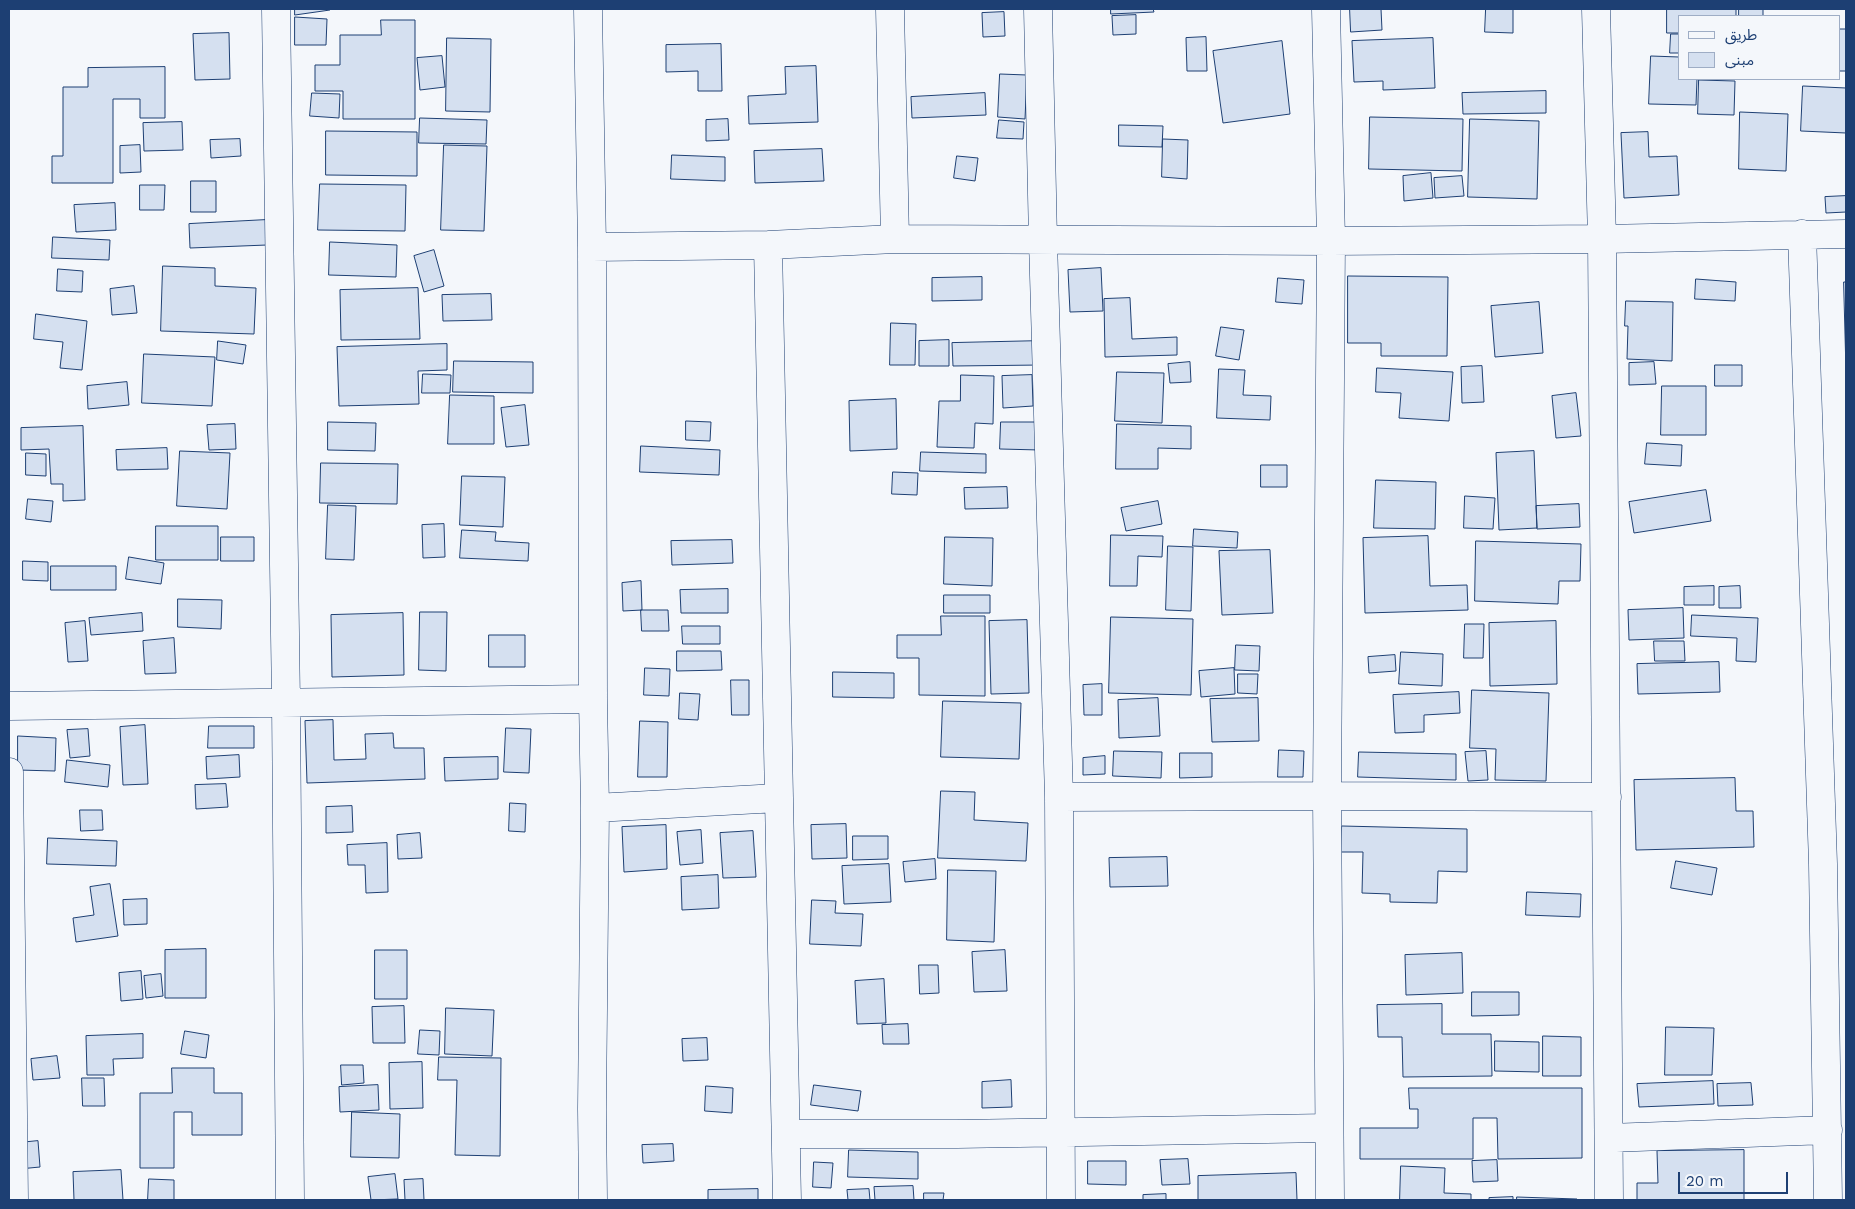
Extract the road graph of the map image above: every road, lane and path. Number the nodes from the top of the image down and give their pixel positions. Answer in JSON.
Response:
{"nodes":[{"id":1,"x":276,"y":9,"type":"edge"},
{"id":2,"x":588,"y":9,"type":"edge"},
{"id":3,"x":890,"y":9,"type":"edge"},
{"id":4,"x":1038,"y":9,"type":"edge"},
{"id":5,"x":1326,"y":9,"type":"edge"},
{"id":6,"x":1596,"y":9,"type":"edge"},
{"id":7,"x":1802,"y":234,"type":"junction"},
{"id":8,"x":1846,"y":234,"type":"edge"},
{"id":9,"x":895,"y":239,"type":"junction"},
{"id":10,"x":1602,"y":239,"type":"junction"},
{"id":11,"x":1043,"y":240,"type":"junction"},
{"id":12,"x":1331,"y":241,"type":"junction"},
{"id":13,"x":768,"y":244,"type":"junction"},
{"id":14,"x":592,"y":248,"type":"junction"},
{"id":15,"x":593,"y":699,"type":"junction"},
{"id":16,"x":286,"y":703,"type":"junction"},
{"id":17,"x":9,"y":706,"type":"edge"},
{"id":18,"x":9,"y":772,"type":"edge"},
{"id":19,"x":1328,"y":796,"type":"junction"},
{"id":20,"x":1059,"y":797,"type":"junction"},
{"id":21,"x":1608,"y":797,"type":"junction"},
{"id":22,"x":778,"y":798,"type":"junction"},
{"id":23,"x":595,"y":808,"type":"junction"},
{"id":24,"x":1835,"y":864,"type":"edge"},
{"id":25,"x":1328,"y":1128,"type":"junction"},
{"id":26,"x":1828,"y":1130,"type":"junction"},
{"id":27,"x":1060,"y":1132,"type":"junction"},
{"id":28,"x":786,"y":1134,"type":"junction"},
{"id":29,"x":11,"y":1138,"type":"edge"},
{"id":30,"x":1609,"y":1138,"type":"junction"},
{"id":31,"x":14,"y":1200,"type":"edge"},
{"id":32,"x":290,"y":1200,"type":"edge"},
{"id":33,"x":593,"y":1200,"type":"edge"},
{"id":34,"x":786,"y":1200,"type":"edge"},
{"id":35,"x":1061,"y":1200,"type":"edge"},
{"id":36,"x":1330,"y":1200,"type":"edge"},
{"id":37,"x":1609,"y":1200,"type":"edge"},
{"id":38,"x":1828,"y":1200,"type":"edge"}],
"edges":[{"from":1,"to":16,"type":"street"},
{"from":2,"to":14,"type":"street"},
{"from":3,"to":9,"type":"street"},
{"from":4,"to":11,"type":"street"},
{"from":5,"to":12,"type":"street"},
{"from":6,"to":10,"type":"street"},
{"from":7,"to":8,"type":"street"},
{"from":7,"to":10,"type":"street"},
{"from":7,"to":24,"type":"street"},
{"from":9,"to":11,"type":"street"},
{"from":9,"to":13,"type":"street"},
{"from":10,"to":12,"type":"street"},
{"from":10,"to":21,"type":"street"},
{"from":11,"to":12,"type":"street"},
{"from":11,"to":20,"type":"street"},
{"from":12,"to":19,"type":"street"},
{"from":13,"to":14,"type":"street"},
{"from":13,"to":22,"type":"street"},
{"from":14,"to":15,"type":"street"},
{"from":15,"to":16,"type":"street"},
{"from":15,"to":23,"type":"street"},
{"from":16,"to":17,"type":"street"},
{"from":16,"to":32,"type":"street"},
{"from":18,"to":29,"type":"street"},
{"from":19,"to":20,"type":"street"},
{"from":19,"to":21,"type":"street"},
{"from":19,"to":25,"type":"street"},
{"from":20,"to":27,"type":"street"},
{"from":21,"to":30,"type":"street"},
{"from":22,"to":23,"type":"street"},
{"from":22,"to":28,"type":"street"},
{"from":23,"to":33,"type":"street"},
{"from":24,"to":26,"type":"street"},
{"from":25,"to":27,"type":"street"},
{"from":25,"to":36,"type":"street"},
{"from":26,"to":30,"type":"street"},
{"from":26,"to":38,"type":"street"},
{"from":27,"to":28,"type":"street"},
{"from":27,"to":35,"type":"street"},
{"from":28,"to":34,"type":"street"},
{"from":29,"to":31,"type":"street"},
{"from":30,"to":37,"type":"street"}]}
